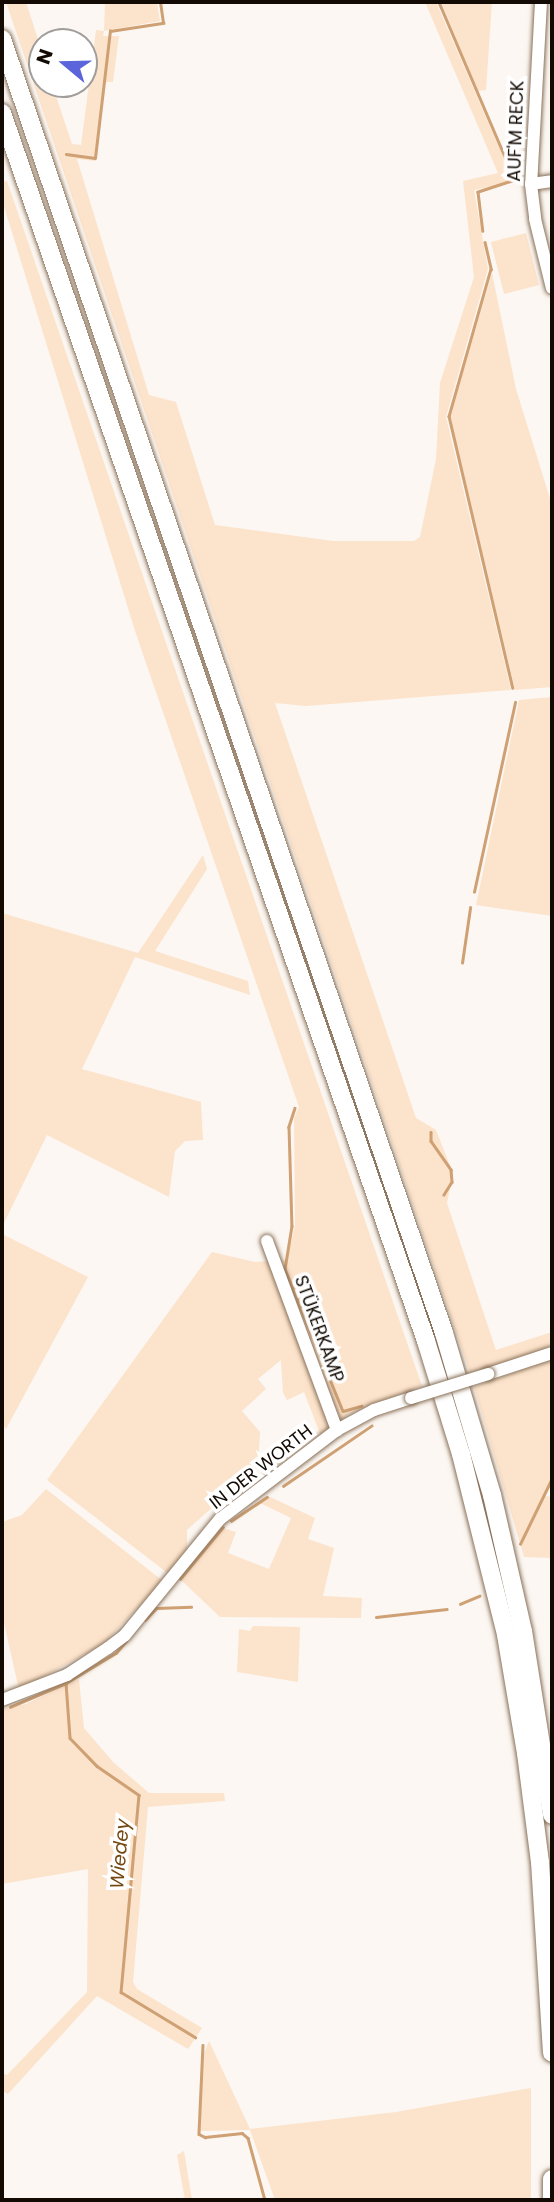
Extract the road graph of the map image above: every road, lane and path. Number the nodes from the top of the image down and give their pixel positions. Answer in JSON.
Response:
{"nodes":[{"id":1,"x":541,"y":2,"type":"edge"},
{"id":2,"x":2,"y":40,"type":"edge"},
{"id":3,"x":2,"y":113,"type":"edge"},
{"id":4,"x":552,"y":181,"type":"edge"},
{"id":5,"x":531,"y":184,"type":"junction"},
{"id":6,"x":549,"y":259,"type":"edge"},
{"id":7,"x":552,"y":288,"type":"edge"},
{"id":8,"x":267,"y":1241,"type":"dead end"},
{"id":9,"x":552,"y":1353,"type":"edge"},
{"id":10,"x":337,"y":1430,"type":"junction"},
{"id":11,"x":2,"y":1700,"type":"edge"},
{"id":12,"x":552,"y":1815,"type":"edge"},
{"id":13,"x":552,"y":2053,"type":"edge"},
{"id":14,"x":552,"y":2179,"type":"edge"},
{"id":15,"x":552,"y":2200,"type":"edge"}],
"edges":[{"from":1,"to":5,"type":"street","name":"AUF'M RECK"},
{"from":2,"to":12,"type":"highway"},
{"from":3,"to":13,"type":"highway"},
{"from":4,"to":5,"type":"street"},
{"from":5,"to":6,"type":"street","name":"AUF'M RECK"},
{"from":6,"to":7,"type":"street","name":"AUF'M RECK"},
{"from":8,"to":10,"type":"street","name":"STÜKERKAMP"},
{"from":9,"to":10,"type":"street","name":"IN DER WORTH","bridge":true},
{"from":10,"to":11,"type":"street","name":"IN DER WORTH"},
{"from":14,"to":15,"type":"highway"}]}
